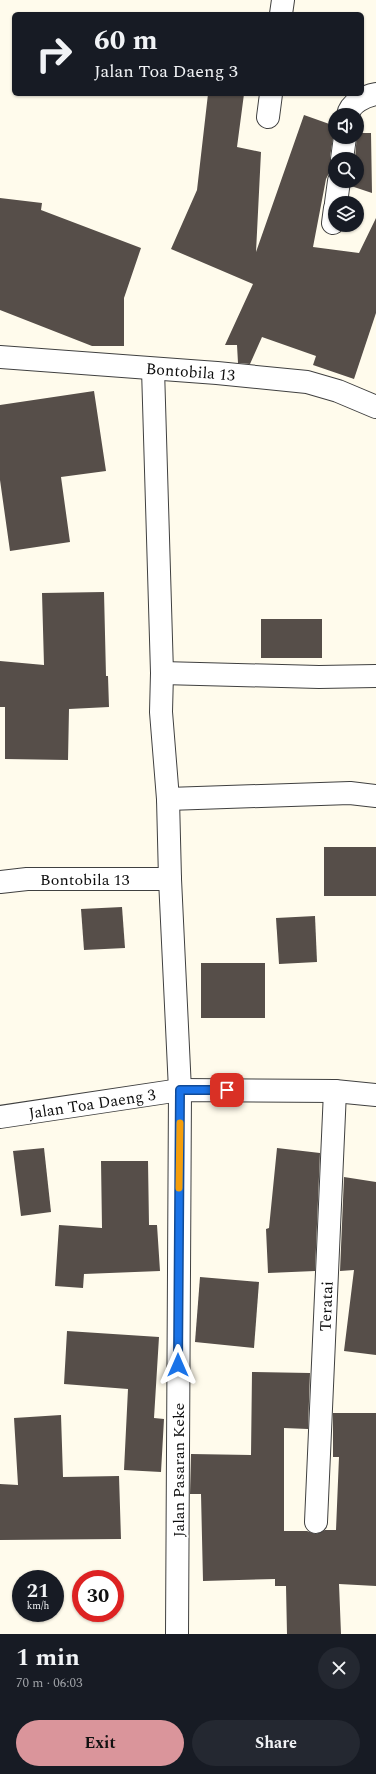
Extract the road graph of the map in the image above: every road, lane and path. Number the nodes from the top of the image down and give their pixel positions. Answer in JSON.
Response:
{"nodes":[{"id":1,"x":283,"y":0,"type":"edge"},
{"id":2,"x":281,"y":12,"type":"edge"},
{"id":3,"x":376,"y":94,"type":"edge"},
{"id":4,"x":271,"y":96,"type":"edge"},
{"id":5,"x":351,"y":108,"type":"edge"},
{"id":6,"x":268,"y":117,"type":"dead end"},
{"id":7,"x":0,"y":357,"type":"edge"},
{"id":8,"x":153,"y":369,"type":"junction"},
{"id":9,"x":376,"y":408,"type":"edge"},
{"id":10,"x":162,"y":673,"type":"junction"},
{"id":11,"x":376,"y":676,"type":"edge"},
{"id":12,"x":376,"y":796,"type":"edge"},
{"id":13,"x":168,"y":799,"type":"junction"},
{"id":14,"x":170,"y":879,"type":"junction"},
{"id":15,"x":0,"y":882,"type":"edge"},
{"id":16,"x":180,"y":1090,"type":"junction"},
{"id":17,"x":335,"y":1091,"type":"junction"},
{"id":18,"x":376,"y":1095,"type":"edge"},
{"id":19,"x":0,"y":1117,"type":"edge"},
{"id":20,"x":316,"y":1522,"type":"dead end"},
{"id":21,"x":177,"y":1634,"type":"edge"}],
"edges":[{"from":1,"to":2,"type":"street"},
{"from":3,"to":5,"type":"street"},
{"from":4,"to":6,"type":"street"},
{"from":7,"to":8,"type":"street","name":"Bontobila 13"},
{"from":8,"to":9,"type":"street","name":"Bontobila 13"},
{"from":8,"to":10,"type":"street","name":"Jalan Pasaran Keke"},
{"from":10,"to":11,"type":"street"},
{"from":10,"to":13,"type":"street","name":"Jalan Pasaran Keke"},
{"from":12,"to":13,"type":"street"},
{"from":13,"to":14,"type":"street","name":"Jalan Pasaran Keke"},
{"from":14,"to":15,"type":"street","name":"Bontobila 13"},
{"from":14,"to":16,"type":"street","name":"Jalan Pasaran Keke"},
{"from":16,"to":17,"type":"street","name":"Jalan Toa Daeng 3"},
{"from":16,"to":19,"type":"street","name":"Jalan Toa Daeng 3"},
{"from":16,"to":21,"type":"street","name":"Jalan Pasaran Keke"},
{"from":17,"to":18,"type":"street","name":"Jalan Toa Daeng 3"},
{"from":17,"to":20,"type":"street","name":"Teratai"}]}
